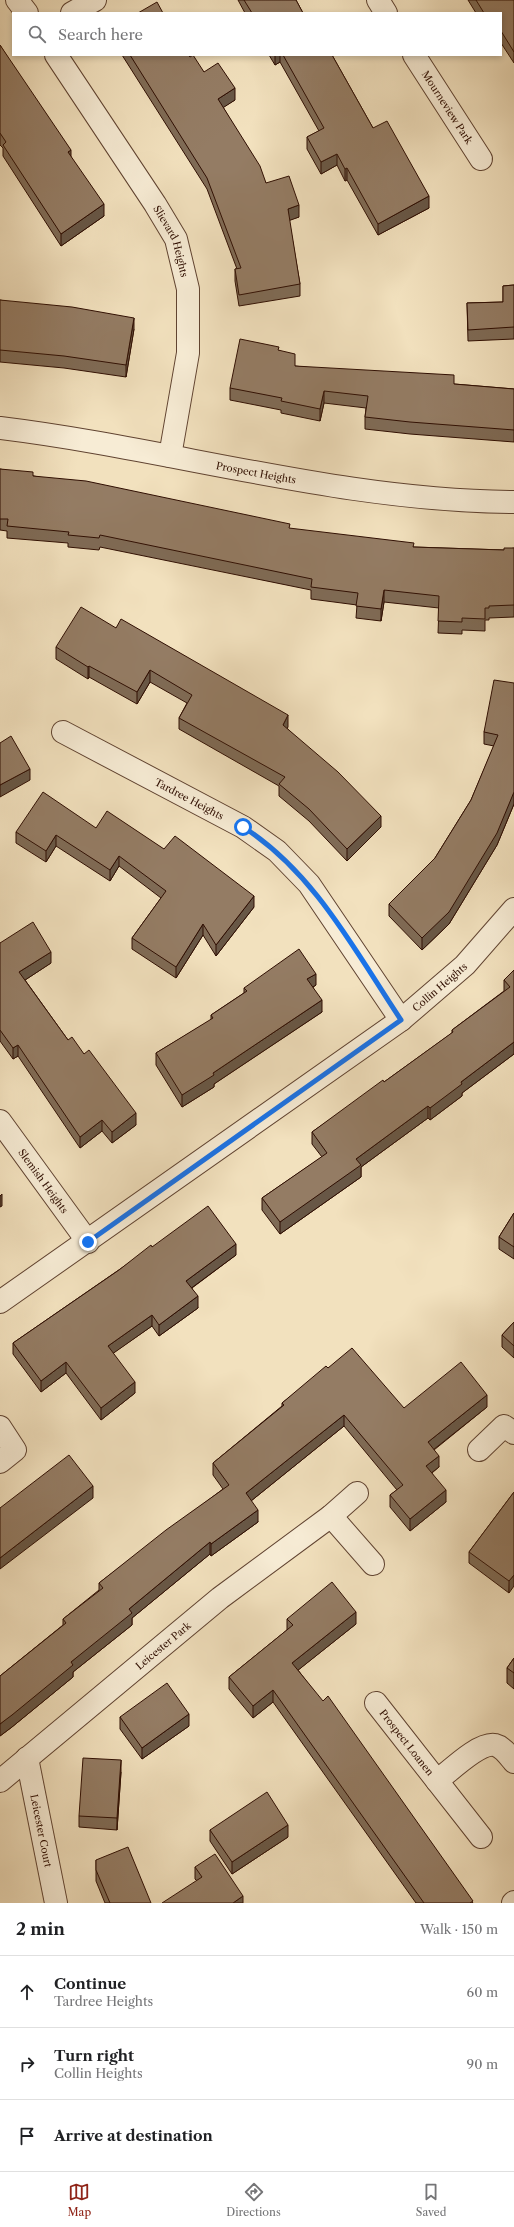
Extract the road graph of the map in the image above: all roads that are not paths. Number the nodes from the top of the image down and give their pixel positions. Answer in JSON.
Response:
{"nodes":[{"id":1,"x":17,"y":0,"type":"edge"},
{"id":2,"x":95,"y":0,"type":"edge"},
{"id":3,"x":378,"y":0,"type":"edge"},
{"id":4,"x":26,"y":12,"type":"edge"},
{"id":5,"x":74,"y":12,"type":"edge"},
{"id":6,"x":385,"y":12,"type":"edge"},
{"id":7,"x":57,"y":56,"type":"edge"},
{"id":8,"x":415,"y":56,"type":"edge"},
{"id":9,"x":481,"y":159,"type":"dead end"},
{"id":10,"x":0,"y":428,"type":"edge"},
{"id":11,"x":170,"y":456,"type":"junction"},
{"id":12,"x":514,"y":502,"type":"edge"},
{"id":13,"x":62,"y":732,"type":"dead end"},
{"id":14,"x":514,"y":909,"type":"edge"},
{"id":15,"x":401,"y":1020,"type":"junction"},
{"id":16,"x":0,"y":1121,"type":"edge"},
{"id":17,"x":88,"y":1242,"type":"junction"},
{"id":18,"x":0,"y":1302,"type":"edge"},
{"id":19,"x":0,"y":1427,"type":"edge"},
{"id":20,"x":514,"y":1433,"type":"edge"},
{"id":21,"x":479,"y":1450,"type":"dead end"},
{"id":22,"x":0,"y":1462,"type":"edge"},
{"id":23,"x":357,"y":1493,"type":"dead end"},
{"id":24,"x":331,"y":1516,"type":"junction"},
{"id":25,"x":373,"y":1564,"type":"dead end"},
{"id":26,"x":376,"y":1703,"type":"dead end"},
{"id":27,"x":27,"y":1758,"type":"junction"},
{"id":28,"x":514,"y":1762,"type":"edge"},
{"id":29,"x":0,"y":1781,"type":"edge"},
{"id":30,"x":437,"y":1781,"type":"junction"},
{"id":31,"x":481,"y":1837,"type":"dead end"},
{"id":32,"x":56,"y":1903,"type":"edge"}],
"edges":[{"from":1,"to":4,"type":"street"},
{"from":2,"to":5,"type":"street"},
{"from":3,"to":6,"type":"street"},
{"from":7,"to":11,"type":"street","name":"Slievard Heights"},
{"from":8,"to":9,"type":"street","name":"Mourneview Park"},
{"from":10,"to":11,"type":"street","name":"Prospect Heights"},
{"from":11,"to":12,"type":"street","name":"Prospect Heights"},
{"from":13,"to":15,"type":"street","name":"Tardree Heights"},
{"from":14,"to":15,"type":"street","name":"Collin Heights"},
{"from":15,"to":17,"type":"street","name":"Collin Heights"},
{"from":16,"to":17,"type":"street","name":"Slemish Heights"},
{"from":17,"to":18,"type":"street","name":"Collin Heights"},
{"from":19,"to":22,"type":"street"},
{"from":20,"to":21,"type":"street"},
{"from":23,"to":24,"type":"street","name":"Leicester Park"},
{"from":24,"to":25,"type":"street"},
{"from":24,"to":27,"type":"street","name":"Leicester Park"},
{"from":26,"to":30,"type":"street","name":"Prospect Loanen"},
{"from":27,"to":29,"type":"street","name":"Leicester Park"},
{"from":27,"to":32,"type":"street","name":"Leicester Court"},
{"from":28,"to":30,"type":"street","name":"Prospect Loanen"},
{"from":30,"to":31,"type":"street","name":"Prospect Loanen"}]}
